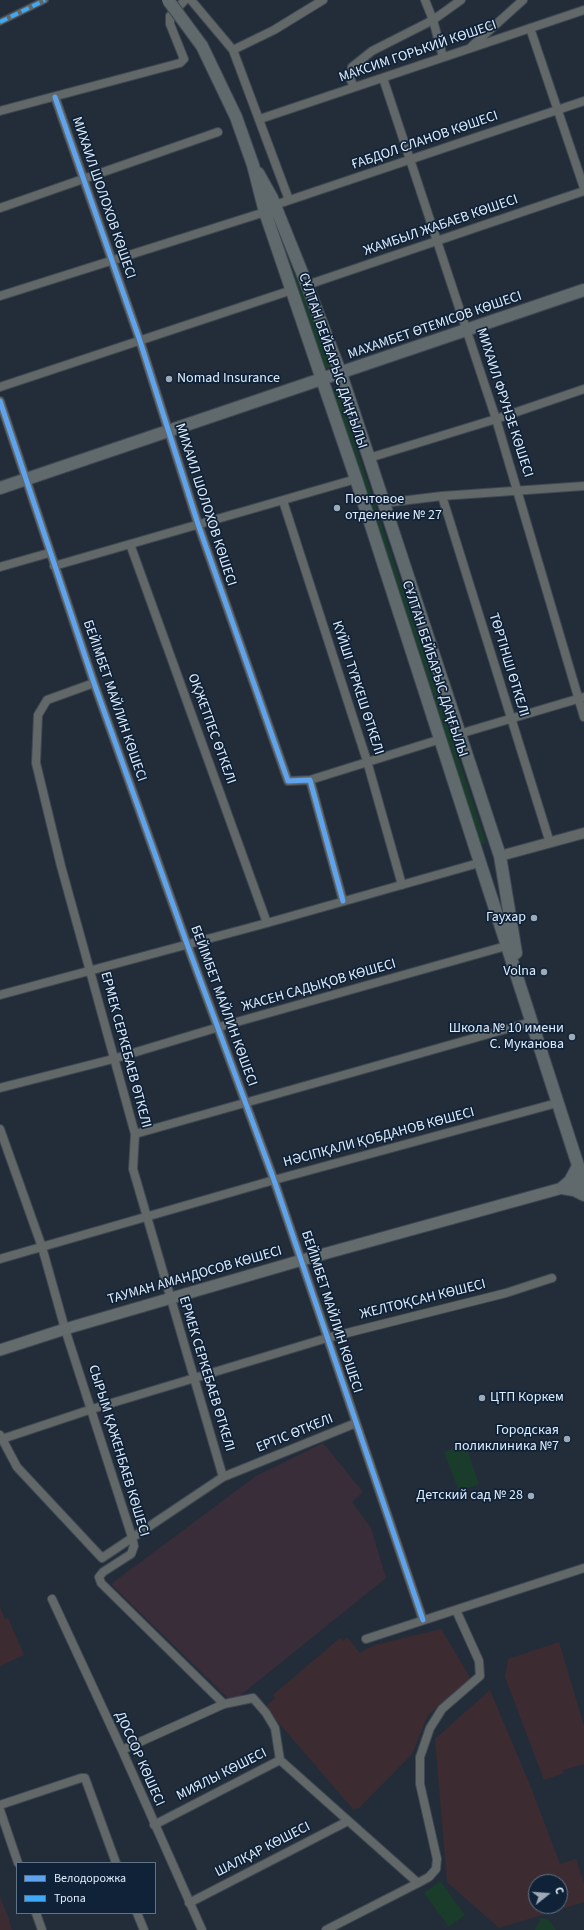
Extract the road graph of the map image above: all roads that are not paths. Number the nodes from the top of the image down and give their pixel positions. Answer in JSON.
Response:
{"nodes":[{"id":1,"x":44,"y":0,"type":"edge"},
{"id":2,"x":168,"y":0,"type":"edge"},
{"id":3,"x":185,"y":0,"type":"edge"},
{"id":4,"x":191,"y":0,"type":"edge"},
{"id":5,"x":323,"y":0,"type":"edge"},
{"id":6,"x":425,"y":0,"type":"edge"},
{"id":7,"x":461,"y":0,"type":"edge"},
{"id":8,"x":523,"y":0,"type":"edge"},
{"id":9,"x":584,"y":10,"type":"edge"},
{"id":10,"x":433,"y":20,"type":"junction"},
{"id":11,"x":0,"y":22,"type":"edge"},
{"id":12,"x":530,"y":28,"type":"junction"},
{"id":13,"x":469,"y":49,"type":"junction"},
{"id":14,"x":233,"y":50,"type":"junction"},
{"id":15,"x":443,"y":57,"type":"junction"},
{"id":16,"x":383,"y":78,"type":"junction"},
{"id":17,"x":354,"y":87,"type":"junction"},
{"id":18,"x":55,"y":97,"type":"junction"},
{"id":19,"x":584,"y":101,"type":"edge"},
{"id":20,"x":558,"y":110,"type":"junction"},
{"id":21,"x":0,"y":111,"type":"edge"},
{"id":22,"x":260,"y":119,"type":"junction"},
{"id":23,"x":218,"y":132,"type":"dead end"},
{"id":24,"x":410,"y":159,"type":"junction"},
{"id":25,"x":253,"y":165,"type":"junction"},
{"id":26,"x":82,"y":180,"type":"junction"},
{"id":27,"x":584,"y":189,"type":"edge"},
{"id":28,"x":289,"y":200,"type":"junction"},
{"id":29,"x":275,"y":205,"type":"junction"},
{"id":30,"x":0,"y":208,"type":"edge"},
{"id":31,"x":265,"y":212,"type":"junction"},
{"id":32,"x":438,"y":241,"type":"junction"},
{"id":33,"x":112,"y":260,"type":"junction"},
{"id":34,"x":307,"y":285,"type":"junction"},
{"id":35,"x":292,"y":290,"type":"junction"},
{"id":36,"x":584,"y":290,"type":"edge"},
{"id":37,"x":0,"y":296,"type":"edge"},
{"id":38,"x":467,"y":330,"type":"junction"},
{"id":39,"x":140,"y":341,"type":"junction"},
{"id":40,"x":341,"y":374,"type":"junction"},
{"id":41,"x":322,"y":379,"type":"junction"},
{"id":42,"x":0,"y":386,"type":"edge"},
{"id":43,"x":584,"y":389,"type":"edge"},
{"id":44,"x":0,"y":401,"type":"edge"},
{"id":45,"x":496,"y":419,"type":"junction"},
{"id":46,"x":168,"y":432,"type":"junction"},
{"id":47,"x":369,"y":458,"type":"junction"},
{"id":48,"x":25,"y":479,"type":"junction"},
{"id":49,"x":356,"y":479,"type":"junction"},
{"id":50,"x":584,"y":486,"type":"edge"},
{"id":51,"x":0,"y":488,"type":"edge"},
{"id":52,"x":517,"y":490,"type":"junction"},
{"id":53,"x":442,"y":496,"type":"junction"},
{"id":54,"x":283,"y":500,"type":"junction"},
{"id":55,"x":384,"y":503,"type":"junction"},
{"id":56,"x":198,"y":524,"type":"junction"},
{"id":57,"x":130,"y":544,"type":"junction"},
{"id":58,"x":49,"y":553,"type":"junction"},
{"id":59,"x":54,"y":566,"type":"junction"},
{"id":60,"x":0,"y":567,"type":"edge"},
{"id":61,"x":94,"y":683,"type":"junction"},
{"id":62,"x":581,"y":698,"type":"edge"},
{"id":63,"x":584,"y":717,"type":"edge"},
{"id":64,"x":511,"y":718,"type":"junction"},
{"id":65,"x":459,"y":734,"type":"junction"},
{"id":66,"x":441,"y":740,"type":"junction"},
{"id":67,"x":367,"y":761,"type":"junction"},
{"id":68,"x":310,"y":780,"type":"junction"},
{"id":69,"x":584,"y":833,"type":"edge"},
{"id":70,"x":550,"y":842,"type":"junction"},
{"id":71,"x":500,"y":856,"type":"junction"},
{"id":72,"x":479,"y":863,"type":"junction"},
{"id":73,"x":503,"y":876,"type":"junction"},
{"id":74,"x":487,"y":881,"type":"junction"},
{"id":75,"x":402,"y":885,"type":"junction"},
{"id":76,"x":343,"y":902,"type":"junction"},
{"id":77,"x":267,"y":923,"type":"junction"},
{"id":78,"x":187,"y":944,"type":"junction"},
{"id":79,"x":506,"y":946,"type":"junction"},
{"id":80,"x":90,"y":972,"type":"junction"},
{"id":81,"x":0,"y":995,"type":"edge"},
{"id":82,"x":531,"y":1022,"type":"junction"},
{"id":83,"x":219,"y":1027,"type":"junction"},
{"id":84,"x":113,"y":1059,"type":"junction"},
{"id":85,"x":0,"y":1088,"type":"edge"},
{"id":86,"x":246,"y":1103,"type":"junction"},
{"id":87,"x":558,"y":1103,"type":"junction"},
{"id":88,"x":0,"y":1129,"type":"edge"},
{"id":89,"x":135,"y":1134,"type":"junction"},
{"id":90,"x":581,"y":1165,"type":"edge"},
{"id":91,"x":274,"y":1180,"type":"junction"},
{"id":92,"x":584,"y":1183,"type":"edge"},
{"id":93,"x":562,"y":1188,"type":"junction"},
{"id":94,"x":584,"y":1195,"type":"edge"},
{"id":95,"x":146,"y":1217,"type":"junction"},
{"id":96,"x":42,"y":1247,"type":"junction"},
{"id":97,"x":0,"y":1259,"type":"edge"},
{"id":98,"x":302,"y":1260,"type":"junction"},
{"id":99,"x":552,"y":1278,"type":"dead end"},
{"id":100,"x":170,"y":1299,"type":"junction"},
{"id":101,"x":65,"y":1329,"type":"junction"},
{"id":102,"x":327,"y":1338,"type":"junction"},
{"id":103,"x":0,"y":1350,"type":"edge"},
{"id":104,"x":195,"y":1378,"type":"junction"},
{"id":105,"x":92,"y":1409,"type":"junction"},
{"id":106,"x":356,"y":1423,"type":"junction"},
{"id":107,"x":1,"y":1437,"type":"edge"},
{"id":108,"x":223,"y":1477,"type":"junction"},
{"id":109,"x":132,"y":1536,"type":"junction"},
{"id":110,"x":584,"y":1568,"type":"edge"},
{"id":111,"x":52,"y":1599,"type":"dead end"},
{"id":112,"x":456,"y":1610,"type":"junction"},
{"id":113,"x":423,"y":1620,"type":"junction"},
{"id":114,"x":366,"y":1640,"type":"dead end"},
{"id":115,"x":224,"y":1704,"type":"junction"},
{"id":116,"x":122,"y":1750,"type":"junction"},
{"id":117,"x":280,"y":1760,"type":"junction"},
{"id":118,"x":0,"y":1805,"type":"edge"},
{"id":119,"x":0,"y":1810,"type":"edge"},
{"id":120,"x":348,"y":1821,"type":"junction"},
{"id":121,"x":154,"y":1825,"type":"junction"},
{"id":122,"x":18,"y":1862,"type":"edge"},
{"id":123,"x":116,"y":1862,"type":"edge"},
{"id":124,"x":418,"y":1883,"type":"junction"},
{"id":125,"x":189,"y":1903,"type":"junction"},
{"id":126,"x":36,"y":1914,"type":"edge"},
{"id":127,"x":137,"y":1914,"type":"edge"},
{"id":128,"x":42,"y":1930,"type":"edge"},
{"id":129,"x":144,"y":1930,"type":"edge"},
{"id":130,"x":202,"y":1930,"type":"edge"},
{"id":131,"x":326,"y":1930,"type":"edge"}],
"edges":[{"from":1,"to":11,"type":"street"},
{"from":2,"to":25,"type":"main road","name":"СҰЛТАН БЕЙБАРЫС ДАҢҒЫЛЫ","bridge":true},
{"from":3,"to":18,"type":"street"},
{"from":4,"to":14,"type":"street"},
{"from":5,"to":14,"type":"street"},
{"from":6,"to":10,"type":"street"},
{"from":7,"to":10,"type":"street"},
{"from":8,"to":13,"type":"street"},
{"from":9,"to":12,"type":"street","name":"МАКСИМ ГОРЬКИЙ КӨШЕСІ"},
{"from":10,"to":15,"type":"street"},
{"from":10,"to":17,"type":"street"},
{"from":12,"to":13,"type":"street","name":"МАКСИМ ГОРЬКИЙ КӨШЕСІ"},
{"from":12,"to":20,"type":"street"},
{"from":13,"to":15,"type":"street","name":"МАКСИМ ГОРЬКИЙ КӨШЕСІ"},
{"from":14,"to":22,"type":"street"},
{"from":15,"to":16,"type":"street","name":"МАКСИМ ГОРЬКИЙ КӨШЕСІ"},
{"from":16,"to":17,"type":"street","name":"МАКСИМ ГОРЬКИЙ КӨШЕСІ"},
{"from":16,"to":24,"type":"street","name":"МИХАИЛ ФРУНЗЕ КӨШЕСІ"},
{"from":17,"to":22,"type":"street","name":"МАКСИМ ГОРЬКИЙ КӨШЕСІ"},
{"from":18,"to":21,"type":"street"},
{"from":18,"to":26,"type":"street","name":"МИХАИЛ ШОЛОХОВ КӨШЕСІ"},
{"from":19,"to":20,"type":"street","name":"ҒАБДОЛ СЛАНОВ КӨШЕСІ"},
{"from":20,"to":24,"type":"street","name":"ҒАБДОЛ СЛАНОВ КӨШЕСІ"},
{"from":20,"to":27,"type":"street"},
{"from":22,"to":28,"type":"street"},
{"from":23,"to":26,"type":"street"},
{"from":24,"to":28,"type":"street","name":"ҒАБДОЛ СЛАНОВ КӨШЕСІ"},
{"from":24,"to":32,"type":"street","name":"МИХАИЛ ФРУНЗЕ КӨШЕСІ"},
{"from":25,"to":29,"type":"main road","name":"СҰЛТАН БЕЙБАРЫС ДАҢҒЫЛЫ"},
{"from":25,"to":31,"type":"main road","name":"СҰЛТАН БЕЙБАРЫС ДАҢҒЫЛЫ"},
{"from":26,"to":30,"type":"street"},
{"from":26,"to":33,"type":"street","name":"МИХАИЛ ШОЛОХОВ КӨШЕСІ"},
{"from":27,"to":32,"type":"street","name":"ЖАМБЫЛ ЖАБАЕВ КӨШЕСІ"},
{"from":28,"to":29,"type":"street","name":"ҒАБДОЛ СЛАНОВ КӨШЕСІ"},
{"from":29,"to":34,"type":"main road","name":"СҰЛТАН БЕЙБАРЫС ДАҢҒЫЛЫ"},
{"from":31,"to":33,"type":"street"},
{"from":31,"to":35,"type":"main road","name":"СҰЛТАН БЕЙБАРЫС ДАҢҒЫЛЫ"},
{"from":32,"to":34,"type":"street","name":"ЖАМБЫЛ ЖАБАЕВ КӨШЕСІ"},
{"from":32,"to":38,"type":"street","name":"МИХАИЛ ФРУНЗЕ КӨШЕСІ"},
{"from":33,"to":37,"type":"street"},
{"from":33,"to":39,"type":"street","name":"МИХАИЛ ШОЛОХОВ КӨШЕСІ"},
{"from":34,"to":40,"type":"main road","name":"СҰЛТАН БЕЙБАРЫС ДАҢҒЫЛЫ"},
{"from":35,"to":39,"type":"street"},
{"from":35,"to":41,"type":"main road","name":"СҰЛТАН БЕЙБАРЫС ДАҢҒЫЛЫ"},
{"from":36,"to":38,"type":"main road","name":"МАХАМБЕТ ӨТЕМІСОВ КӨШЕСІ"},
{"from":38,"to":40,"type":"main road","name":"МАХАМБЕТ ӨТЕМІСОВ КӨШЕСІ"},
{"from":38,"to":45,"type":"street","name":"МИХАИЛ ФРУНЗЕ КӨШЕСІ"},
{"from":39,"to":42,"type":"street"},
{"from":39,"to":46,"type":"street","name":"МИХАИЛ ШОЛОХОВ КӨШЕСІ"},
{"from":40,"to":41,"type":"main road","name":"МАХАМБЕТ ӨТЕМІСОВ КӨШЕСІ"},
{"from":40,"to":47,"type":"main road","name":"СҰЛТАН БЕЙБАРЫС ДАҢҒЫЛЫ"},
{"from":41,"to":46,"type":"main road","name":"МАХАМБЕТ ӨТЕМІСОВ КӨШЕСІ"},
{"from":41,"to":49,"type":"main road","name":"СҰЛТАН БЕЙБАРЫС ДАҢҒЫЛЫ"},
{"from":43,"to":45,"type":"street"},
{"from":44,"to":48,"type":"street","name":"БЕЙІМБЕТ МАЙЛИН КӨШЕСІ"},
{"from":45,"to":47,"type":"street"},
{"from":45,"to":52,"type":"street","name":"МИХАИЛ ФРУНЗЕ КӨШЕСІ"},
{"from":46,"to":48,"type":"main road","name":"МАХАМБЕТ ӨТЕМІСОВ КӨШЕСІ"},
{"from":46,"to":56,"type":"street","name":"МИХАИЛ ШОЛОХОВ КӨШЕСІ"},
{"from":47,"to":55,"type":"main road","name":"СҰЛТАН БЕЙБАРЫС ДАҢҒЫЛЫ"},
{"from":48,"to":51,"type":"main road","name":"МАХАМБЕТ ӨТЕМІСОВ КӨШЕСІ"},
{"from":48,"to":58,"type":"street","name":"БЕЙІМБЕТ МАЙЛИН КӨШЕСІ"},
{"from":49,"to":54,"type":"street"},
{"from":49,"to":66,"type":"main road","name":"СҰЛТАН БЕЙБАРЫС ДАҢҒЫЛЫ"},
{"from":50,"to":52,"type":"street"},
{"from":52,"to":53,"type":"street"},
{"from":52,"to":62,"type":"street","name":"МИХАИЛ ФРУНЗЕ КӨШЕСІ"},
{"from":53,"to":55,"type":"street"},
{"from":53,"to":64,"type":"street","name":"ТӨРТІНШІ ӨТКЕЛІ"},
{"from":54,"to":56,"type":"street"},
{"from":54,"to":67,"type":"street","name":"КҮЙШІ ТҮРКЕШ ӨТКЕЛІ"},
{"from":55,"to":65,"type":"main road","name":"СҰЛТАН БЕЙБАРЫС ДАҢҒЫЛЫ"},
{"from":56,"to":57,"type":"street"},
{"from":56,"to":68,"type":"street","name":"МИХАИЛ ШОЛОХОВ КӨШЕСІ"},
{"from":57,"to":59,"type":"street"},
{"from":57,"to":77,"type":"street","name":"ОҚЖЕТПЕС ӨТКЕЛІ"},
{"from":58,"to":59,"type":"street","name":"БЕЙІМБЕТ МАЙЛИН КӨШЕСІ"},
{"from":58,"to":60,"type":"street"},
{"from":59,"to":61,"type":"street","name":"БЕЙІМБЕТ МАЙЛИН КӨШЕСІ"},
{"from":61,"to":78,"type":"street","name":"БЕЙІМБЕТ МАЙЛИН КӨШЕСІ"},
{"from":61,"to":80,"type":"street","name":"ЕРМЕК СЕРКЕБАЕВ ӨТКЕЛІ"},
{"from":62,"to":63,"type":"street","name":"МИХАИЛ ФРУНЗЕ КӨШЕСІ"},
{"from":62,"to":64,"type":"street"},
{"from":64,"to":65,"type":"street"},
{"from":64,"to":70,"type":"street","name":"ТӨРТІНШІ ӨТКЕЛІ"},
{"from":65,"to":71,"type":"main road","name":"СҰЛТАН БЕЙБАРЫС ДАҢҒЫЛЫ"},
{"from":66,"to":67,"type":"street"},
{"from":66,"to":72,"type":"main road","name":"СҰЛТАН БЕЙБАРЫС ДАҢҒЫЛЫ"},
{"from":67,"to":68,"type":"street"},
{"from":67,"to":75,"type":"street","name":"КҮЙШІ ТҮРКЕШ ӨТКЕЛІ"},
{"from":68,"to":76,"type":"street"},
{"from":69,"to":70,"type":"street"},
{"from":70,"to":71,"type":"street"},
{"from":71,"to":73,"type":"main road","name":"СҰЛТАН БЕЙБАРЫС ДАҢҒЫЛЫ"},
{"from":72,"to":74,"type":"main road","name":"СҰЛТАН БЕЙБАРЫС ДАҢҒЫЛЫ"},
{"from":72,"to":75,"type":"street"},
{"from":73,"to":74,"type":"main road"},
{"from":73,"to":90,"type":"main road","name":"СҰЛТАН БЕЙБАРЫС ДАҢҒЫЛЫ"},
{"from":74,"to":79,"type":"main road","name":"СҰЛТАН БЕЙБАРЫС ДАҢҒЫЛЫ"},
{"from":75,"to":76,"type":"street"},
{"from":76,"to":77,"type":"street"},
{"from":77,"to":78,"type":"street"},
{"from":78,"to":80,"type":"street"},
{"from":78,"to":83,"type":"street","name":"БЕЙІМБЕТ МАЙЛИН КӨШЕСІ"},
{"from":79,"to":82,"type":"main road","name":"СҰЛТАН БЕЙБАРЫС ДАҢҒЫЛЫ"},
{"from":79,"to":83,"type":"street","name":"ЖАСЕН САДЫҚОВ КӨШЕСІ"},
{"from":80,"to":81,"type":"street"},
{"from":80,"to":84,"type":"street","name":"ЕРМЕК СЕРКЕБАЕВ ӨТКЕЛІ"},
{"from":82,"to":86,"type":"street"},
{"from":82,"to":87,"type":"main road","name":"СҰЛТАН БЕЙБАРЫС ДАҢҒЫЛЫ"},
{"from":83,"to":84,"type":"street","name":"ЖАСЕН САДЫҚОВ КӨШЕСІ"},
{"from":83,"to":86,"type":"street","name":"БЕЙІМБЕТ МАЙЛИН КӨШЕСІ"},
{"from":84,"to":85,"type":"street","name":"ЖАСЕН САДЫҚОВ КӨШЕСІ"},
{"from":84,"to":89,"type":"street","name":"ЕРМЕК СЕРКЕБАЕВ ӨТКЕЛІ"},
{"from":86,"to":89,"type":"street"},
{"from":86,"to":91,"type":"street","name":"БЕЙІМБЕТ МАЙЛИН КӨШЕСІ"},
{"from":87,"to":90,"type":"main road","name":"СҰЛТАН БЕЙБАРЫС ДАҢҒЫЛЫ"},
{"from":87,"to":91,"type":"street","name":"НӘСІПҚАЛИ ҚОБДАНОВ КӨШЕСІ"},
{"from":88,"to":96,"type":"street","name":"СЫРЫМ ҚАЖЕНБАЕВ КӨШЕСІ"},
{"from":89,"to":95,"type":"street","name":"ЕРМЕК СЕРКЕБАЕВ ӨТКЕЛІ"},
{"from":90,"to":92,"type":"main road","name":"СҰЛТАН БЕЙБАРЫС ДАҢҒЫЛЫ"},
{"from":90,"to":93,"type":"main road"},
{"from":91,"to":95,"type":"street","name":"НӘСІПҚАЛИ ҚОБДАНОВ КӨШЕСІ"},
{"from":91,"to":98,"type":"street","name":"БЕЙІМБЕТ МАЙЛИН КӨШЕСІ"},
{"from":92,"to":93,"type":"main road","name":"ТАУМАН АМАНДОСОВ КӨШЕСІ"},
{"from":93,"to":94,"type":"main road"},
{"from":93,"to":98,"type":"main road","name":"ТАУМАН АМАНДОСОВ КӨШЕСІ"},
{"from":95,"to":96,"type":"street","name":"НӘСІПҚАЛИ ҚОБДАНОВ КӨШЕСІ"},
{"from":95,"to":100,"type":"street","name":"ЕРМЕК СЕРКЕБАЕВ ӨТКЕЛІ"},
{"from":96,"to":97,"type":"street","name":"НӘСІПҚАЛИ ҚОБДАНОВ КӨШЕСІ"},
{"from":96,"to":101,"type":"street","name":"СЫРЫМ ҚАЖЕНБАЕВ КӨШЕСІ"},
{"from":98,"to":100,"type":"main road","name":"ТАУМАН АМАНДОСОВ КӨШЕСІ"},
{"from":98,"to":102,"type":"street","name":"БЕЙІМБЕТ МАЙЛИН КӨШЕСІ"},
{"from":99,"to":102,"type":"street","name":"ЖЕЛТОҚСАН КӨШЕСІ"},
{"from":100,"to":101,"type":"main road","name":"ТАУМАН АМАНДОСОВ КӨШЕСІ"},
{"from":100,"to":104,"type":"street","name":"ЕРМЕК СЕРКЕБАЕВ ӨТКЕЛІ"},
{"from":101,"to":103,"type":"main road","name":"ТАУМАН АМАНДОСОВ КӨШЕСІ"},
{"from":101,"to":105,"type":"street","name":"СЫРЫМ ҚАЖЕНБАЕВ КӨШЕСІ"},
{"from":102,"to":104,"type":"street","name":"ЖЕЛТОҚСАН КӨШЕСІ"},
{"from":102,"to":106,"type":"street","name":"БЕЙІМБЕТ МАЙЛИН КӨШЕСІ"},
{"from":104,"to":105,"type":"street","name":"ЖЕЛТОҚСАН КӨШЕСІ"},
{"from":104,"to":108,"type":"street","name":"ЕРМЕК СЕРКЕБАЕВ ӨТКЕЛІ"},
{"from":105,"to":107,"type":"street","name":"ЖЕЛТОҚСАН КӨШЕСІ"},
{"from":105,"to":109,"type":"street","name":"СЫРЫМ ҚАЖЕНБАЕВ КӨШЕСІ"},
{"from":106,"to":108,"type":"street","name":"ЕРТІС ӨТКЕЛІ"},
{"from":106,"to":113,"type":"street","name":"БЕЙІМБЕТ МАЙЛИН КӨШЕСІ"},
{"from":107,"to":109,"type":"street","name":"ЕРТІС ӨТКЕЛІ"},
{"from":108,"to":109,"type":"street","name":"ЕРТІС ӨТКЕЛІ"},
{"from":109,"to":115,"type":"street","name":"СЫРЫМ ҚАЖЕНБАЕВ КӨШЕСІ"},
{"from":110,"to":112,"type":"street"},
{"from":111,"to":116,"type":"street","name":"ДОССОР КӨШЕСІ"},
{"from":112,"to":113,"type":"street"},
{"from":112,"to":124,"type":"street"},
{"from":113,"to":114,"type":"street"},
{"from":115,"to":116,"type":"street"},
{"from":115,"to":117,"type":"street"},
{"from":116,"to":121,"type":"street","name":"ДОССОР КӨШЕСІ"},
{"from":117,"to":120,"type":"street"},
{"from":117,"to":121,"type":"street","name":"МИЯЛЫ КӨШЕСІ"},
{"from":118,"to":123,"type":"street"},
{"from":119,"to":122,"type":"street"},
{"from":120,"to":124,"type":"street"},
{"from":120,"to":125,"type":"street","name":"ШАЛҚАР КӨШЕСІ"},
{"from":121,"to":125,"type":"street","name":"ДОССОР КӨШЕСІ"},
{"from":124,"to":131,"type":"street"},
{"from":125,"to":130,"type":"street","name":"ДОССОР КӨШЕСІ"},
{"from":126,"to":128,"type":"street"},
{"from":127,"to":129,"type":"street"}]}
